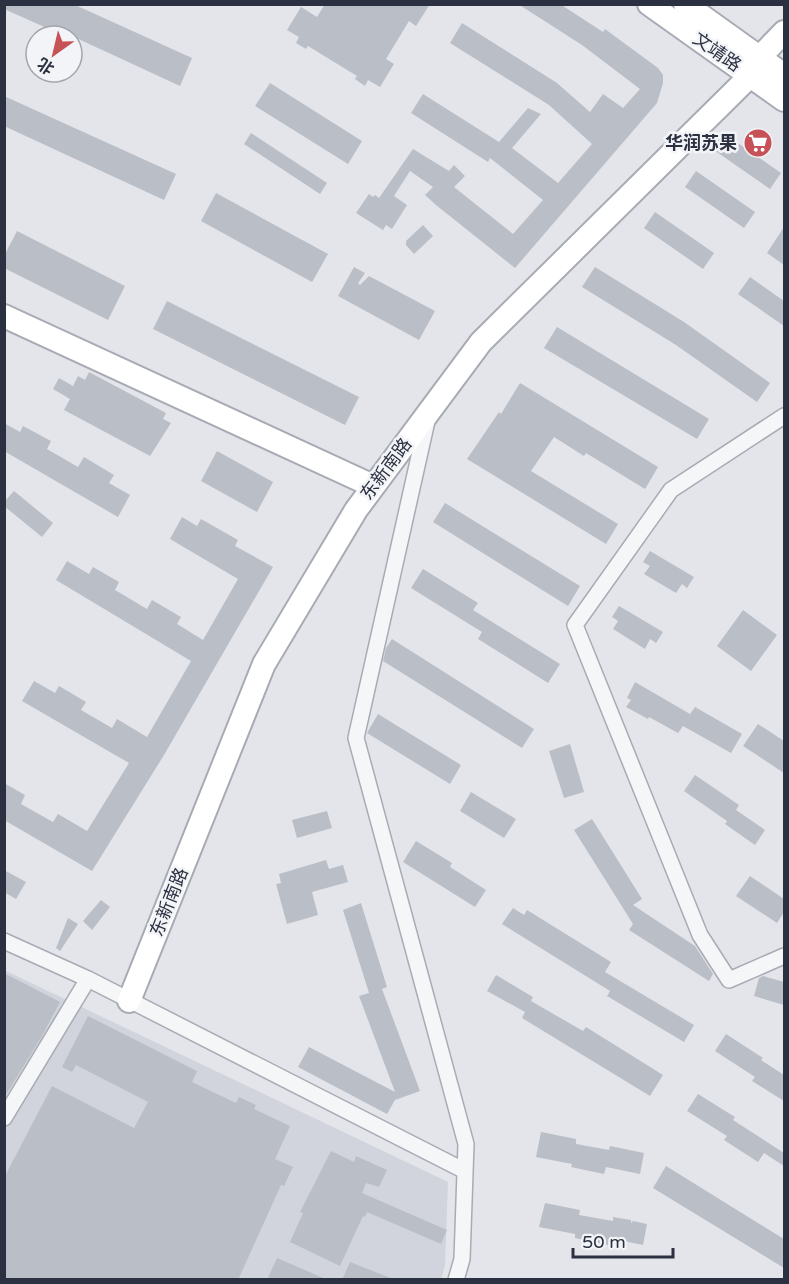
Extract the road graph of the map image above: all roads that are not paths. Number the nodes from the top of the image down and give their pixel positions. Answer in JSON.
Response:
{"nodes":[{"id":1,"x":649,"y":4,"type":"edge"},
{"id":2,"x":685,"y":4,"type":"edge"},
{"id":3,"x":784,"y":32,"type":"edge"},
{"id":4,"x":755,"y":67,"type":"junction"},
{"id":5,"x":784,"y":75,"type":"edge"},
{"id":6,"x":784,"y":100,"type":"edge"},
{"id":7,"x":4,"y":316,"type":"edge"},
{"id":8,"x":428,"y":413,"type":"junction"},
{"id":9,"x":784,"y":416,"type":"edge"},
{"id":10,"x":373,"y":486,"type":"junction"},
{"id":11,"x":4,"y":941,"type":"edge"},
{"id":12,"x":784,"y":956,"type":"edge"},
{"id":13,"x":88,"y":979,"type":"junction"},
{"id":14,"x":129,"y":1001,"type":"junction"},
{"id":15,"x":4,"y":1119,"type":"edge"},
{"id":16,"x":465,"y":1171,"type":"junction"},
{"id":17,"x":456,"y":1280,"type":"edge"}],
"edges":[{"from":1,"to":4,"type":"main road","name":"文靖路"},
{"from":2,"to":4,"type":"main road","name":"文靖路"},
{"from":3,"to":4,"type":"main road","name":"东新南路"},
{"from":4,"to":5,"type":"main road","name":"文靖路"},
{"from":4,"to":6,"type":"main road","name":"文靖路"},
{"from":4,"to":8,"type":"main road","name":"东新南路"},
{"from":7,"to":10,"type":"main road"},
{"from":8,"to":10,"type":"main road","name":"东新南路"},
{"from":8,"to":16,"type":"street"},
{"from":9,"to":12,"type":"street"},
{"from":10,"to":14,"type":"main road","name":"东新南路"},
{"from":11,"to":13,"type":"street"},
{"from":13,"to":14,"type":"street"},
{"from":13,"to":15,"type":"street"},
{"from":14,"to":16,"type":"street"},
{"from":16,"to":17,"type":"street"}]}
